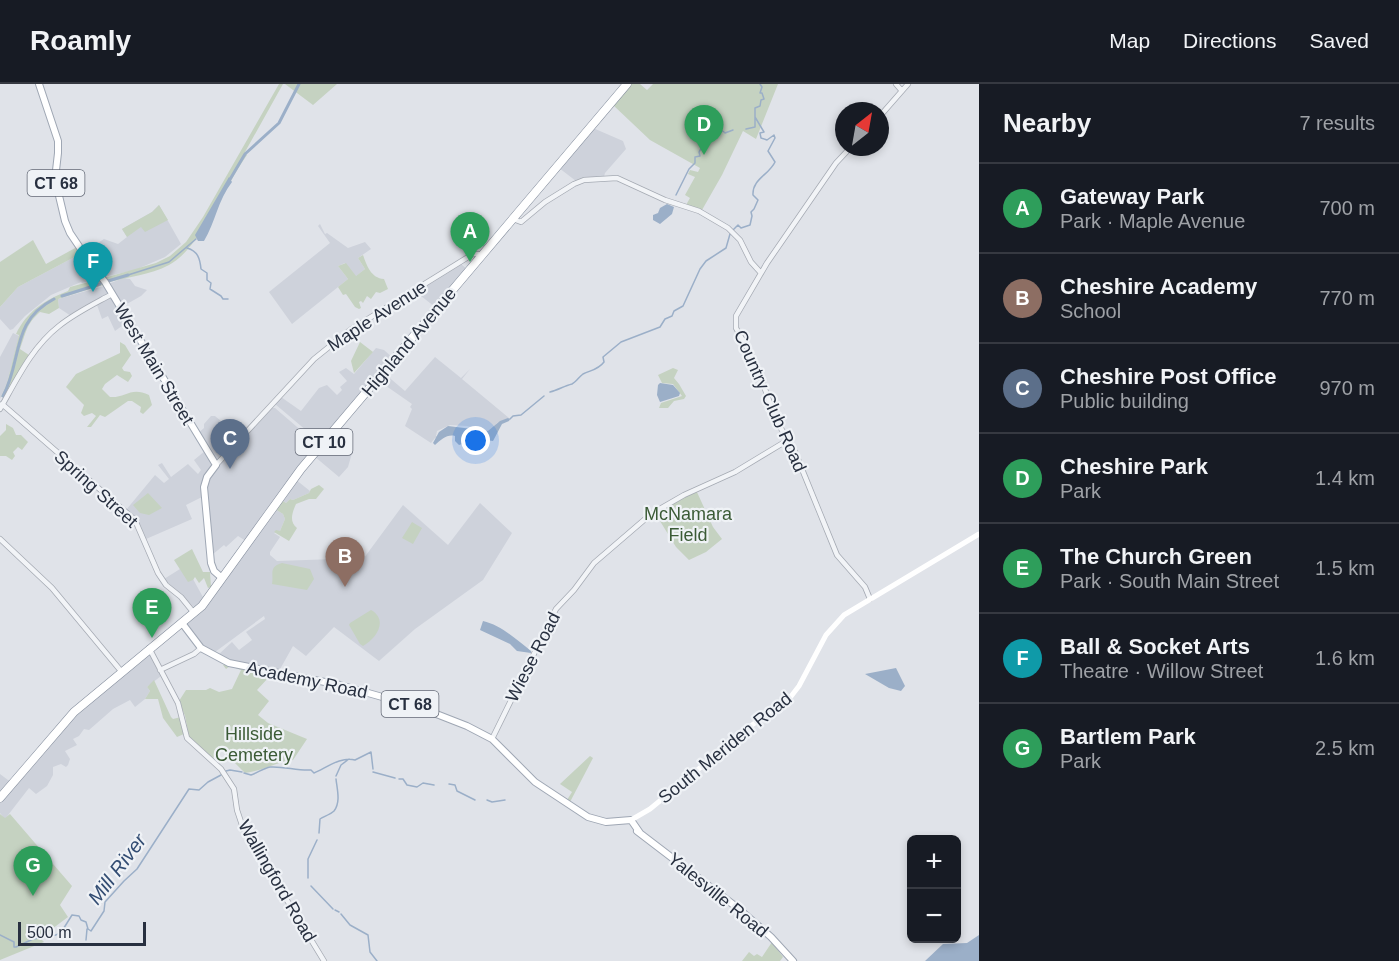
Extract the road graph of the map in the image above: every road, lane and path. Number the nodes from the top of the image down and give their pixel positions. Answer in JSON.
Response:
{"nodes":[{"id":1,"x":39,"y":84,"type":"edge"},
{"id":2,"x":627,"y":84,"type":"edge"},
{"id":3,"x":896,"y":84,"type":"edge"},
{"id":4,"x":908,"y":84,"type":"edge"},
{"id":5,"x":902,"y":91,"type":"junction"},
{"id":6,"x":889,"y":106,"type":"edge"},
{"id":7,"x":843,"y":156,"type":"edge"},
{"id":8,"x":513,"y":219,"type":"junction"},
{"id":9,"x":481,"y":257,"type":"junction"},
{"id":10,"x":761,"y":273,"type":"junction"},
{"id":11,"x":112,"y":294,"type":"junction"},
{"id":12,"x":1,"y":406,"type":"edge"},
{"id":13,"x":788,"y":440,"type":"junction"},
{"id":14,"x":216,"y":465,"type":"junction"},
{"id":15,"x":979,"y":534,"type":"edge"},
{"id":16,"x":0,"y":538,"type":"edge"},
{"id":17,"x":222,"y":578,"type":"junction"},
{"id":18,"x":870,"y":599,"type":"junction"},
{"id":19,"x":194,"y":613,"type":"junction"},
{"id":20,"x":182,"y":623,"type":"junction"},
{"id":21,"x":149,"y":648,"type":"junction"},
{"id":22,"x":201,"y":648,"type":"junction"},
{"id":23,"x":121,"y":671,"type":"junction"},
{"id":24,"x":161,"y":671,"type":"junction"},
{"id":25,"x":492,"y":739,"type":"junction"},
{"id":26,"x":0,"y":798,"type":"edge"},
{"id":27,"x":628,"y":820,"type":"junction"},
{"id":28,"x":324,"y":961,"type":"edge"},
{"id":29,"x":793,"y":961,"type":"edge"}],
"edges":[{"from":1,"to":11,"type":"main road","name":"West Main Street","number":"CT 68"},
{"from":2,"to":8,"type":"highway","name":"Highland Avenue","number":"CT 10"},
{"from":3,"to":5,"type":"street"},
{"from":4,"to":5,"type":"street"},
{"from":5,"to":6,"type":"street"},
{"from":7,"to":10,"type":"street","name":"Country Club Road"},
{"from":8,"to":9,"type":"highway","name":"Highland Avenue","number":"CT 10"},
{"from":8,"to":10,"type":"street"},
{"from":9,"to":14,"type":"street","name":"Maple Avenue"},
{"from":9,"to":17,"type":"highway","name":"Highland Avenue","number":"CT 10"},
{"from":10,"to":13,"type":"street","name":"Country Club Road"},
{"from":11,"to":12,"type":"street"},
{"from":11,"to":14,"type":"main road","name":"West Main Street","number":"CT 68"},
{"from":12,"to":19,"type":"street","name":"Spring Street"},
{"from":13,"to":18,"type":"street","name":"Country Club Road"},
{"from":13,"to":25,"type":"street","name":"Wiese Road"},
{"from":14,"to":17,"type":"main road"},
{"from":15,"to":18,"type":"main road","name":"South Meriden Road"},
{"from":16,"to":23,"type":"street"},
{"from":17,"to":19,"type":"highway","number":"CT 10"},
{"from":18,"to":27,"type":"main road","name":"South Meriden Road"},
{"from":19,"to":20,"type":"highway","number":"CT 10"},
{"from":20,"to":21,"type":"highway","number":"CT 10"},
{"from":20,"to":22,"type":"main road","name":"Academy Road","number":"CT 68"},
{"from":21,"to":23,"type":"highway","number":"CT 10"},
{"from":21,"to":24,"type":"street","name":"Wallingford Road"},
{"from":22,"to":24,"type":"street"},
{"from":22,"to":25,"type":"main road","name":"Academy Road","number":"CT 68"},
{"from":23,"to":26,"type":"highway","number":"CT 10"},
{"from":24,"to":28,"type":"street","name":"Wallingford Road"},
{"from":25,"to":27,"type":"main road","name":"Academy Road","number":"CT 68"},
{"from":27,"to":29,"type":"main road","name":"Yalesville Road"}]}
